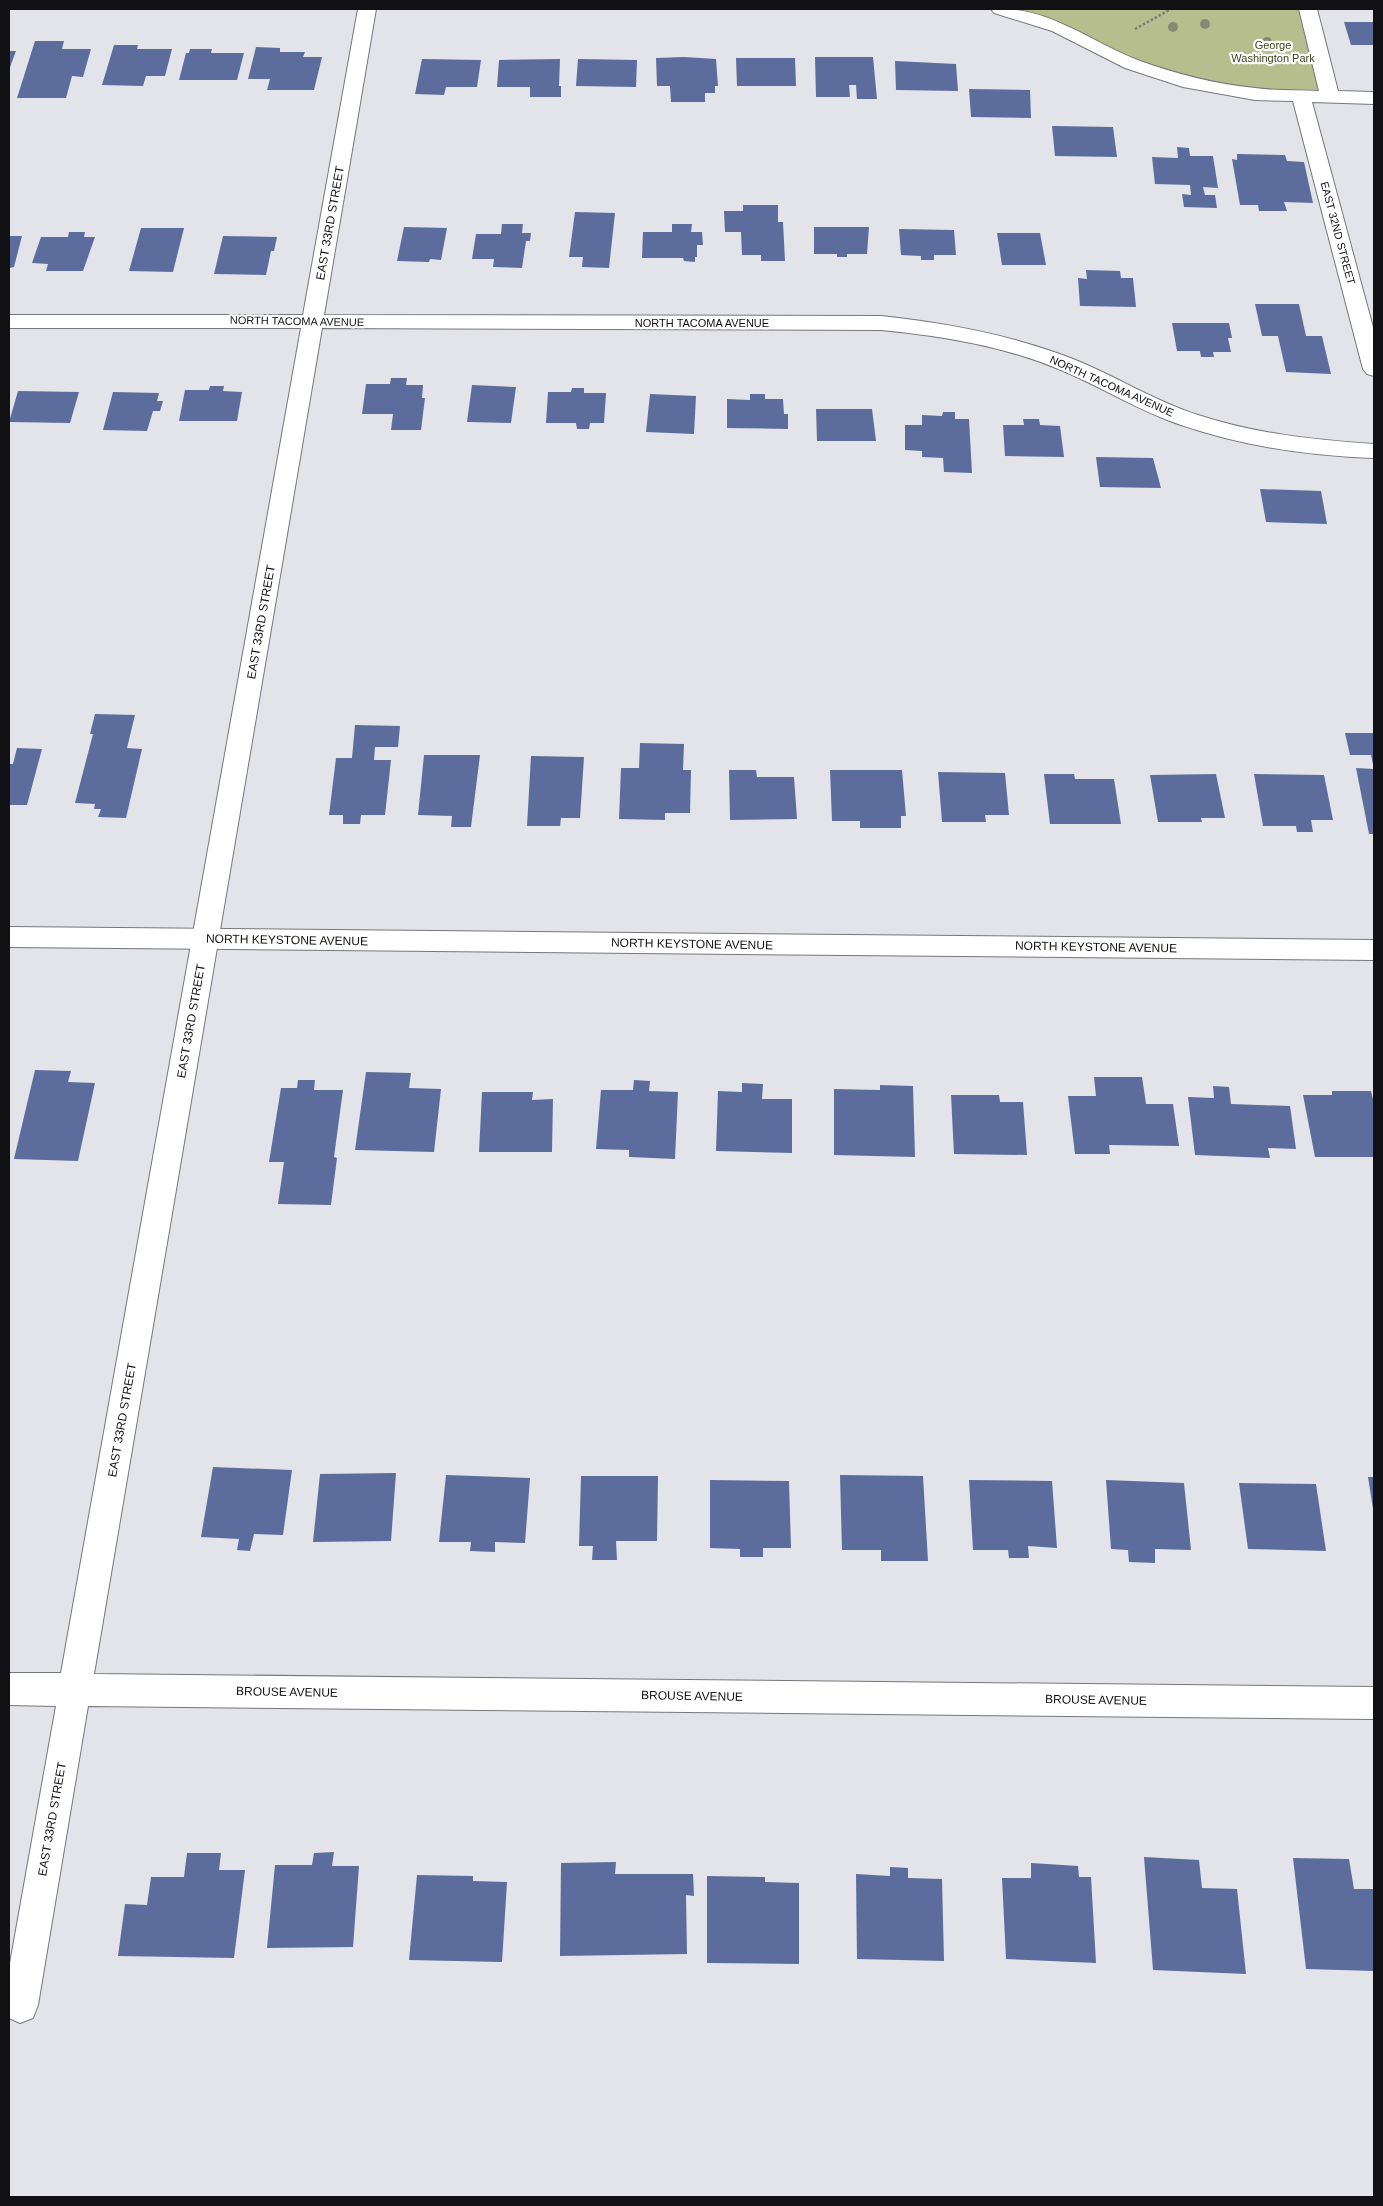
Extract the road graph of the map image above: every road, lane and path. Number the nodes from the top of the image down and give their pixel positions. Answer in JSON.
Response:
{"nodes":[{"id":1,"x":367,"y":9,"type":"edge"},
{"id":2,"x":1000,"y":9,"type":"edge"},
{"id":3,"x":1171,"y":9,"type":"edge"},
{"id":4,"x":1308,"y":9,"type":"edge"},
{"id":5,"x":1130,"y":32,"type":"dead end"},
{"id":6,"x":1301,"y":96,"type":"junction"},
{"id":7,"x":1330,"y":96,"type":"junction"},
{"id":8,"x":1374,"y":98,"type":"edge"},
{"id":9,"x":313,"y":320,"type":"junction"},
{"id":10,"x":9,"y":321,"type":"edge"},
{"id":11,"x":1374,"y":369,"type":"edge"},
{"id":12,"x":1374,"y":451,"type":"edge"},
{"id":13,"x":9,"y":937,"type":"edge"},
{"id":14,"x":205,"y":939,"type":"junction"},
{"id":15,"x":1374,"y":950,"type":"edge"},
{"id":16,"x":9,"y":1688,"type":"edge"},
{"id":17,"x":75,"y":1689,"type":"junction"},
{"id":18,"x":1374,"y":1703,"type":"edge"},
{"id":19,"x":20,"y":2004,"type":"dead end"}],
"edges":[{"from":1,"to":9,"type":"street","name":"EAST 33RD STREET"},
{"from":2,"to":6,"type":"street"},
{"from":3,"to":5,"type":"path"},
{"from":4,"to":7,"type":"street"},
{"from":6,"to":7,"type":"street"},
{"from":6,"to":11,"type":"street","name":"EAST 32ND STREET"},
{"from":7,"to":8,"type":"street"},
{"from":9,"to":10,"type":"street","name":"NORTH TACOMA AVENUE"},
{"from":9,"to":12,"type":"street","name":"NORTH TACOMA AVENUE"},
{"from":9,"to":14,"type":"street","name":"EAST 33RD STREET"},
{"from":13,"to":14,"type":"street","name":"NORTH KEYSTONE AVENUE"},
{"from":14,"to":15,"type":"street","name":"NORTH KEYSTONE AVENUE"},
{"from":14,"to":17,"type":"street","name":"EAST 33RD STREET"},
{"from":16,"to":17,"type":"street","name":"BROUSE AVENUE"},
{"from":17,"to":18,"type":"street","name":"BROUSE AVENUE"},
{"from":17,"to":19,"type":"street","name":"EAST 33RD STREET"}]}
